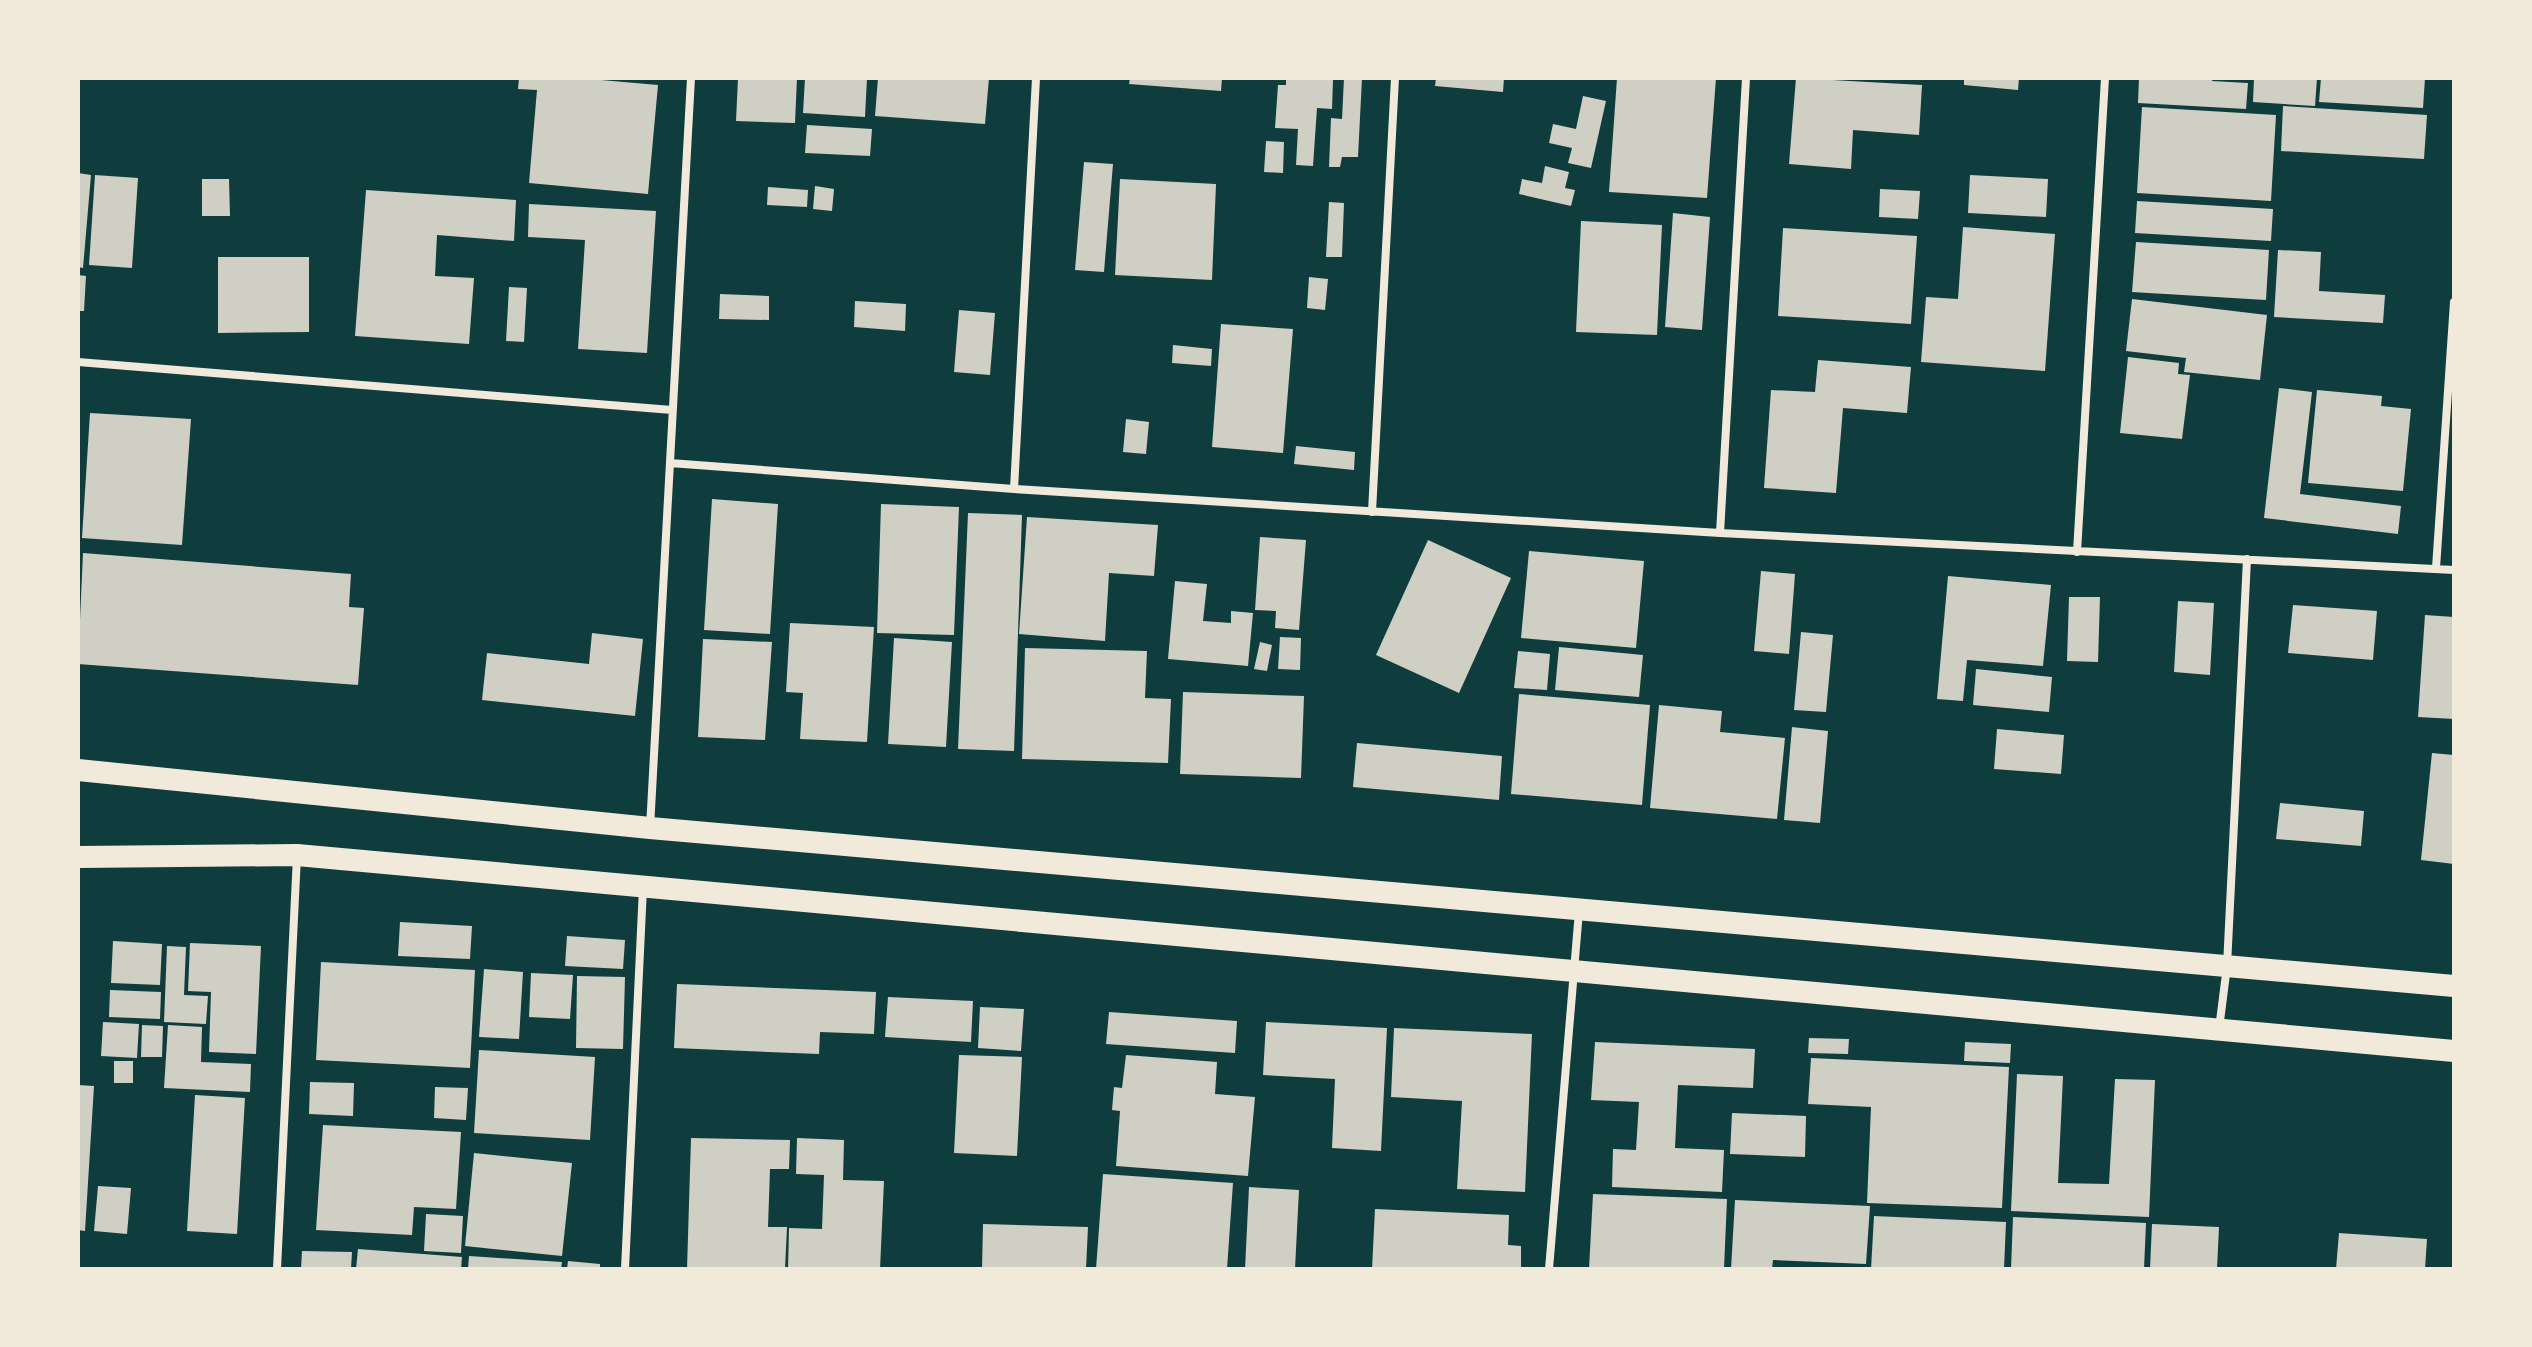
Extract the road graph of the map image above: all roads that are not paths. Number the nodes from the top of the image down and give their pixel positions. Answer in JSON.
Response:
{"nodes":[{"id":1,"x":691,"y":78,"type":"edge"},
{"id":2,"x":1036,"y":78,"type":"edge"},
{"id":3,"x":1395,"y":78,"type":"edge"},
{"id":4,"x":1746,"y":78,"type":"edge"},
{"id":5,"x":2105,"y":78,"type":"edge"},
{"id":6,"x":2454,"y":302,"type":"edge"},
{"id":7,"x":78,"y":362,"type":"edge"},
{"id":8,"x":672,"y":410,"type":"junction"},
{"id":9,"x":670,"y":463,"type":"junction"},
{"id":10,"x":1014,"y":489,"type":"junction"},
{"id":11,"x":1372,"y":512,"type":"junction"},
{"id":12,"x":1720,"y":533,"type":"junction"},
{"id":13,"x":2077,"y":552,"type":"junction"},
{"id":14,"x":2247,"y":559,"type":"junction"},
{"id":15,"x":2436,"y":568,"type":"junction"},
{"id":16,"x":2454,"y":570,"type":"edge"},
{"id":17,"x":78,"y":770,"type":"edge"},
{"id":18,"x":650,"y":828,"type":"junction"},
{"id":19,"x":297,"y":855,"type":"junction"},
{"id":20,"x":78,"y":857,"type":"edge"},
{"id":21,"x":643,"y":887,"type":"junction"},
{"id":22,"x":1579,"y":909,"type":"junction"},
{"id":23,"x":2227,"y":966,"type":"junction"},
{"id":24,"x":1573,"y":972,"type":"junction"},
{"id":25,"x":2454,"y":986,"type":"edge"},
{"id":26,"x":2219,"y":1030,"type":"junction"},
{"id":27,"x":2454,"y":1051,"type":"edge"},
{"id":28,"x":277,"y":1269,"type":"edge"},
{"id":29,"x":625,"y":1269,"type":"edge"},
{"id":30,"x":1549,"y":1269,"type":"edge"}],
"edges":[{"from":1,"to":8,"type":"street"},
{"from":2,"to":10,"type":"street"},
{"from":3,"to":11,"type":"street"},
{"from":4,"to":12,"type":"street"},
{"from":5,"to":13,"type":"street"},
{"from":6,"to":15,"type":"street"},
{"from":7,"to":8,"type":"street"},
{"from":8,"to":9,"type":"street"},
{"from":9,"to":10,"type":"street"},
{"from":9,"to":18,"type":"street"},
{"from":10,"to":11,"type":"street"},
{"from":11,"to":12,"type":"street"},
{"from":12,"to":13,"type":"street"},
{"from":13,"to":14,"type":"street"},
{"from":14,"to":15,"type":"street"},
{"from":14,"to":23,"type":"street"},
{"from":15,"to":16,"type":"street"},
{"from":17,"to":18,"type":"highway"},
{"from":18,"to":22,"type":"highway"},
{"from":19,"to":20,"type":"highway"},
{"from":19,"to":21,"type":"highway"},
{"from":19,"to":28,"type":"street"},
{"from":21,"to":24,"type":"highway"},
{"from":21,"to":29,"type":"street"},
{"from":22,"to":23,"type":"highway"},
{"from":22,"to":24,"type":"street"},
{"from":23,"to":25,"type":"highway"},
{"from":23,"to":26,"type":"street"},
{"from":24,"to":26,"type":"highway"},
{"from":24,"to":30,"type":"street"},
{"from":26,"to":27,"type":"highway"}]}
